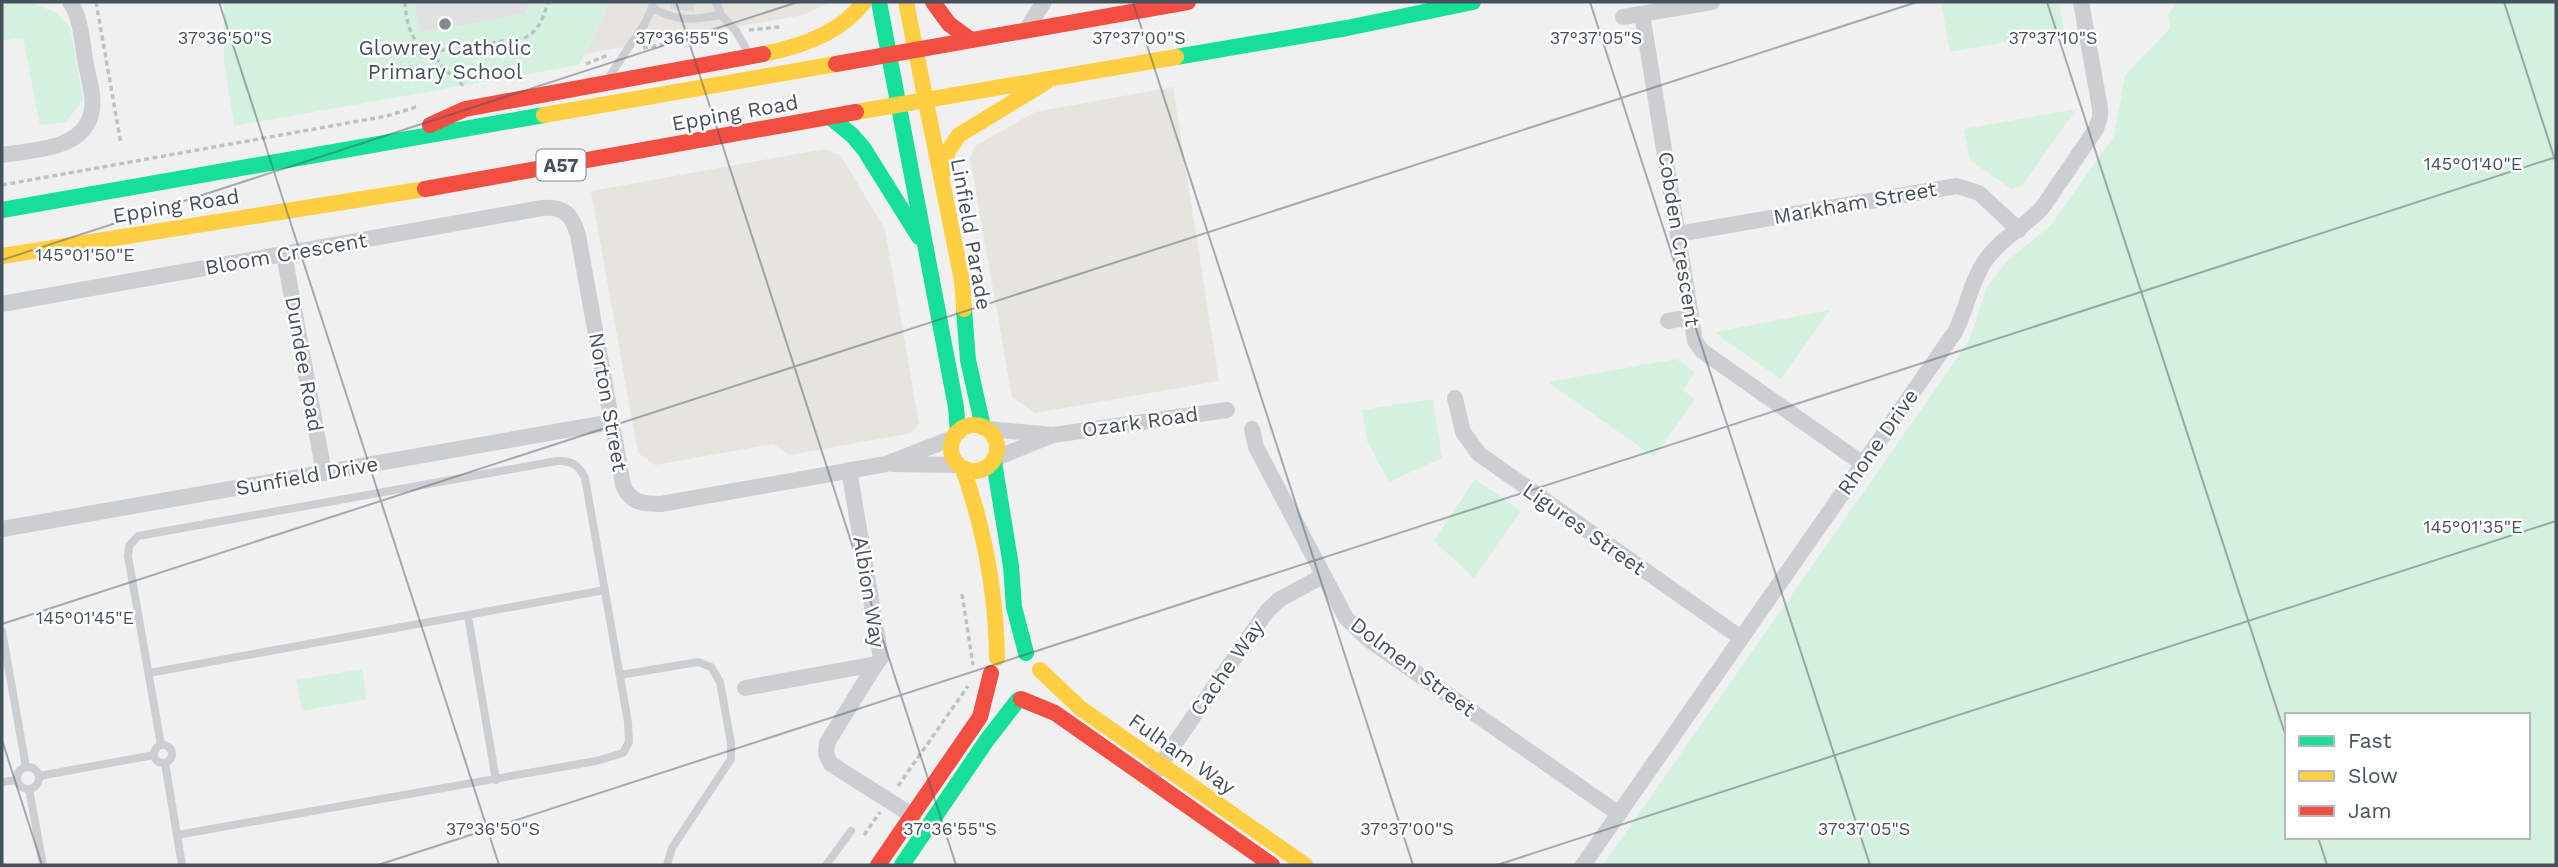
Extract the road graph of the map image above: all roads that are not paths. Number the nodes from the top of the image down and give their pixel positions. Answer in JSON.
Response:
{"nodes":[{"id":1,"x":716,"y":2,"type":"edge"},
{"id":2,"x":864,"y":2,"type":"edge"},
{"id":3,"x":879,"y":2,"type":"edge"},
{"id":4,"x":906,"y":2,"type":"edge"},
{"id":5,"x":933,"y":2,"type":"edge"},
{"id":6,"x":1044,"y":2,"type":"edge"},
{"id":7,"x":1188,"y":2,"type":"edge"},
{"id":8,"x":1473,"y":2,"type":"edge"},
{"id":9,"x":1712,"y":2,"type":"edge"},
{"id":10,"x":2081,"y":2,"type":"edge"},
{"id":11,"x":74,"y":3,"type":"edge"},
{"id":12,"x":653,"y":5,"type":"edge"},
{"id":13,"x":1642,"y":14,"type":"junction"},
{"id":14,"x":721,"y":15,"type":"junction"},
{"id":15,"x":1623,"y":17,"type":"dead end"},
{"id":16,"x":1026,"y":30,"type":"junction"},
{"id":17,"x":971,"y":40,"type":"junction"},
{"id":18,"x":915,"y":49,"type":"junction"},
{"id":19,"x":887,"y":55,"type":"junction"},
{"id":20,"x":754,"y":59,"type":"junction"},
{"id":21,"x":1054,"y":78,"type":"junction"},
{"id":22,"x":603,"y":84,"type":"junction"},
{"id":23,"x":924,"y":100,"type":"junction"},
{"id":24,"x":897,"y":105,"type":"junction"},
{"id":25,"x":830,"y":117,"type":"junction"},
{"id":26,"x":390,"y":141,"type":"junction"},
{"id":27,"x":2,"y":155,"type":"edge"},
{"id":28,"x":941,"y":181,"type":"junction"},
{"id":29,"x":2,"y":210,"type":"edge"},
{"id":30,"x":569,"y":214,"type":"joint"},
{"id":31,"x":2019,"y":230,"type":"junction"},
{"id":32,"x":1678,"y":234,"type":"junction"},
{"id":33,"x":926,"y":248,"type":"junction"},
{"id":34,"x":285,"y":254,"type":"junction"},
{"id":35,"x":2,"y":256,"type":"edge"},
{"id":36,"x":2,"y":304,"type":"edge"},
{"id":37,"x":1691,"y":317,"type":"junction"},
{"id":38,"x":1668,"y":321,"type":"dead end"},
{"id":39,"x":1455,"y":398,"type":"dead end"},
{"id":40,"x":1227,"y":410,"type":"dead end"},
{"id":41,"x":612,"y":422,"type":"junction"},
{"id":42,"x":986,"y":428,"type":"junction"},
{"id":43,"x":1252,"y":429,"type":"dead end"},
{"id":44,"x":955,"y":435,"type":"junction"},
{"id":45,"x":1053,"y":435,"type":"junction"},
{"id":46,"x":995,"y":460,"type":"junction"},
{"id":47,"x":887,"y":464,"type":"junction"},
{"id":48,"x":1863,"y":464,"type":"junction"},
{"id":49,"x":960,"y":467,"type":"junction"},
{"id":50,"x":849,"y":470,"type":"junction"},
{"id":51,"x":324,"y":473,"type":"junction"},
{"id":52,"x":2,"y":530,"type":"edge"},
{"id":53,"x":1323,"y":576,"type":"junction"},
{"id":54,"x":605,"y":590,"type":"junction"},
{"id":55,"x":468,"y":616,"type":"junction"},
{"id":56,"x":2,"y":631,"type":"edge"},
{"id":57,"x":1741,"y":638,"type":"junction"},
{"id":58,"x":1026,"y":653,"type":"junction"},
{"id":59,"x":876,"y":664,"type":"junction"},
{"id":60,"x":994,"y":666,"type":"junction"},
{"id":61,"x":1040,"y":670,"type":"junction"},
{"id":62,"x":149,"y":673,"type":"junction"},
{"id":63,"x":620,"y":675,"type":"junction"},
{"id":64,"x":744,"y":688,"type":"dead end"},
{"id":65,"x":1020,"y":699,"type":"junction"},
{"id":66,"x":161,"y":745,"type":"junction"},
{"id":67,"x":154,"y":755,"type":"junction"},
{"id":68,"x":164,"y":763,"type":"junction"},
{"id":69,"x":1160,"y":764,"type":"junction"},
{"id":70,"x":26,"y":767,"type":"junction"},
{"id":71,"x":39,"y":776,"type":"junction"},
{"id":72,"x":17,"y":780,"type":"junction"},
{"id":73,"x":496,"y":780,"type":"junction"},
{"id":74,"x":1150,"y":780,"type":"junction"},
{"id":75,"x":2,"y":782,"type":"edge"},
{"id":76,"x":29,"y":789,"type":"junction"},
{"id":77,"x":1619,"y":814,"type":"junction"},
{"id":78,"x":913,"y":816,"type":"junction"},
{"id":79,"x":850,"y":831,"type":"dead end"},
{"id":80,"x":177,"y":835,"type":"junction"},
{"id":81,"x":43,"y":865,"type":"edge"},
{"id":82,"x":183,"y":865,"type":"edge"},
{"id":83,"x":667,"y":865,"type":"edge"},
{"id":84,"x":826,"y":865,"type":"edge"},
{"id":85,"x":878,"y":865,"type":"edge"},
{"id":86,"x":902,"y":865,"type":"edge"},
{"id":87,"x":1272,"y":865,"type":"edge"},
{"id":88,"x":1305,"y":865,"type":"edge"},
{"id":89,"x":1584,"y":865,"type":"edge"}],
"edges":[{"from":1,"to":14,"type":"lane"},
{"from":2,"to":20,"type":"main road"},
{"from":3,"to":19,"type":"main road"},
{"from":4,"to":18,"type":"main road","name":"Linfield Parade"},
{"from":5,"to":17,"type":"main road"},
{"from":6,"to":16,"type":"street"},
{"from":7,"to":16,"type":"main road","name":"Epping Road"},
{"from":8,"to":21,"type":"main road","name":"Epping Road","number":"A57"},
{"from":9,"to":13,"type":"street"},
{"from":10,"to":31,"type":"street","name":"Rhone Drive"},
{"from":11,"to":27,"type":"street"},
{"from":12,"to":14,"type":"lane"},
{"from":12,"to":22,"type":"lane"},
{"from":13,"to":15,"type":"street"},
{"from":13,"to":32,"type":"street","name":"Cobden Crescent"},
{"from":14,"to":20,"type":"lane"},
{"from":16,"to":17,"type":"main road","name":"Epping Road"},
{"from":17,"to":18,"type":"main road","name":"Epping Road"},
{"from":18,"to":19,"type":"main road","name":"Epping Road"},
{"from":18,"to":23,"type":"main road","name":"Linfield Parade"},
{"from":19,"to":24,"type":"main road"},
{"from":19,"to":26,"type":"main road","name":"Epping Road"},
{"from":20,"to":22,"type":"main road"},
{"from":21,"to":23,"type":"main road","name":"Epping Road","number":"A57"},
{"from":21,"to":28,"type":"main road"},
{"from":22,"to":26,"type":"main road"},
{"from":23,"to":24,"type":"main road","name":"Epping Road","number":"A57"},
{"from":23,"to":28,"type":"main road","name":"Linfield Parade"},
{"from":24,"to":25,"type":"main road","name":"Epping Road","number":"A57"},
{"from":24,"to":33,"type":"main road"},
{"from":25,"to":33,"type":"main road"},
{"from":25,"to":35,"type":"main road","name":"Epping Road","number":"A57"},
{"from":26,"to":29,"type":"main road","name":"Epping Road"},
{"from":28,"to":42,"type":"main road","name":"Linfield Parade"},
{"from":30,"to":34,"type":"street","name":"Bloom Crescent"},
{"from":30,"to":41,"type":"street","name":"Norton Street"},
{"from":31,"to":32,"type":"street","name":"Markham Street"},
{"from":31,"to":48,"type":"street","name":"Rhone Drive"},
{"from":32,"to":37,"type":"street","name":"Cobden Crescent"},
{"from":33,"to":44,"type":"main road"},
{"from":34,"to":36,"type":"street","name":"Bloom Crescent"},
{"from":34,"to":51,"type":"street","name":"Dundee Road"},
{"from":37,"to":38,"type":"street"},
{"from":37,"to":48,"type":"street","name":"Cobden Crescent"},
{"from":39,"to":57,"type":"street","name":"Ligures Street"},
{"from":40,"to":45,"type":"street","name":"Ozark Road"},
{"from":41,"to":50,"type":"street","name":"Norton Street"},
{"from":41,"to":51,"type":"street","name":"Sunfield Drive"},
{"from":42,"to":44,"type":"main road"},
{"from":42,"to":45,"type":"street"},
{"from":42,"to":46,"type":"main road"},
{"from":43,"to":53,"type":"street","name":"Dolmen Street"},
{"from":44,"to":47,"type":"street","name":"Norton Street"},
{"from":44,"to":49,"type":"main road"},
{"from":45,"to":46,"type":"street"},
{"from":46,"to":49,"type":"main road"},
{"from":46,"to":58,"type":"main road"},
{"from":47,"to":49,"type":"street","name":"Norton Street"},
{"from":47,"to":50,"type":"street","name":"Norton Street"},
{"from":48,"to":57,"type":"street","name":"Rhone Drive"},
{"from":49,"to":60,"type":"main road"},
{"from":50,"to":59,"type":"street","name":"Albion Way"},
{"from":51,"to":52,"type":"street","name":"Sunfield Drive"},
{"from":53,"to":69,"type":"street","name":"Cache Way"},
{"from":53,"to":77,"type":"street","name":"Dolmen Street"},
{"from":54,"to":55,"type":"lane"},
{"from":54,"to":62,"type":"lane"},
{"from":54,"to":63,"type":"lane"},
{"from":55,"to":62,"type":"lane"},
{"from":55,"to":73,"type":"lane"},
{"from":56,"to":70,"type":"lane"},
{"from":57,"to":77,"type":"street","name":"Rhone Drive"},
{"from":58,"to":60,"type":"main road"},
{"from":58,"to":61,"type":"main road"},
{"from":59,"to":64,"type":"street","name":"Albion Way"},
{"from":59,"to":78,"type":"street"},
{"from":60,"to":65,"type":"main road"},
{"from":60,"to":78,"type":"main road"},
{"from":61,"to":65,"type":"main road"},
{"from":61,"to":69,"type":"main road","name":"Fulham Way"},
{"from":62,"to":66,"type":"lane"},
{"from":63,"to":73,"type":"lane"},
{"from":63,"to":83,"type":"lane"},
{"from":65,"to":74,"type":"main road","name":"Fulham Way"},
{"from":65,"to":86,"type":"main road"},
{"from":66,"to":67,"type":"lane"},
{"from":66,"to":68,"type":"lane"},
{"from":67,"to":68,"type":"lane"},
{"from":67,"to":71,"type":"lane"},
{"from":68,"to":80,"type":"lane"},
{"from":69,"to":74,"type":"street","name":"Cache Way"},
{"from":69,"to":88,"type":"main road","name":"Fulham Way"},
{"from":70,"to":71,"type":"lane"},
{"from":70,"to":72,"type":"lane"},
{"from":71,"to":76,"type":"lane"},
{"from":72,"to":75,"type":"lane"},
{"from":72,"to":76,"type":"lane"},
{"from":73,"to":80,"type":"lane"},
{"from":74,"to":87,"type":"main road","name":"Fulham Way"},
{"from":76,"to":81,"type":"lane"},
{"from":77,"to":89,"type":"street","name":"Rhone Drive"},
{"from":78,"to":85,"type":"main road"},
{"from":79,"to":84,"type":"lane"},
{"from":80,"to":82,"type":"lane"}]}
